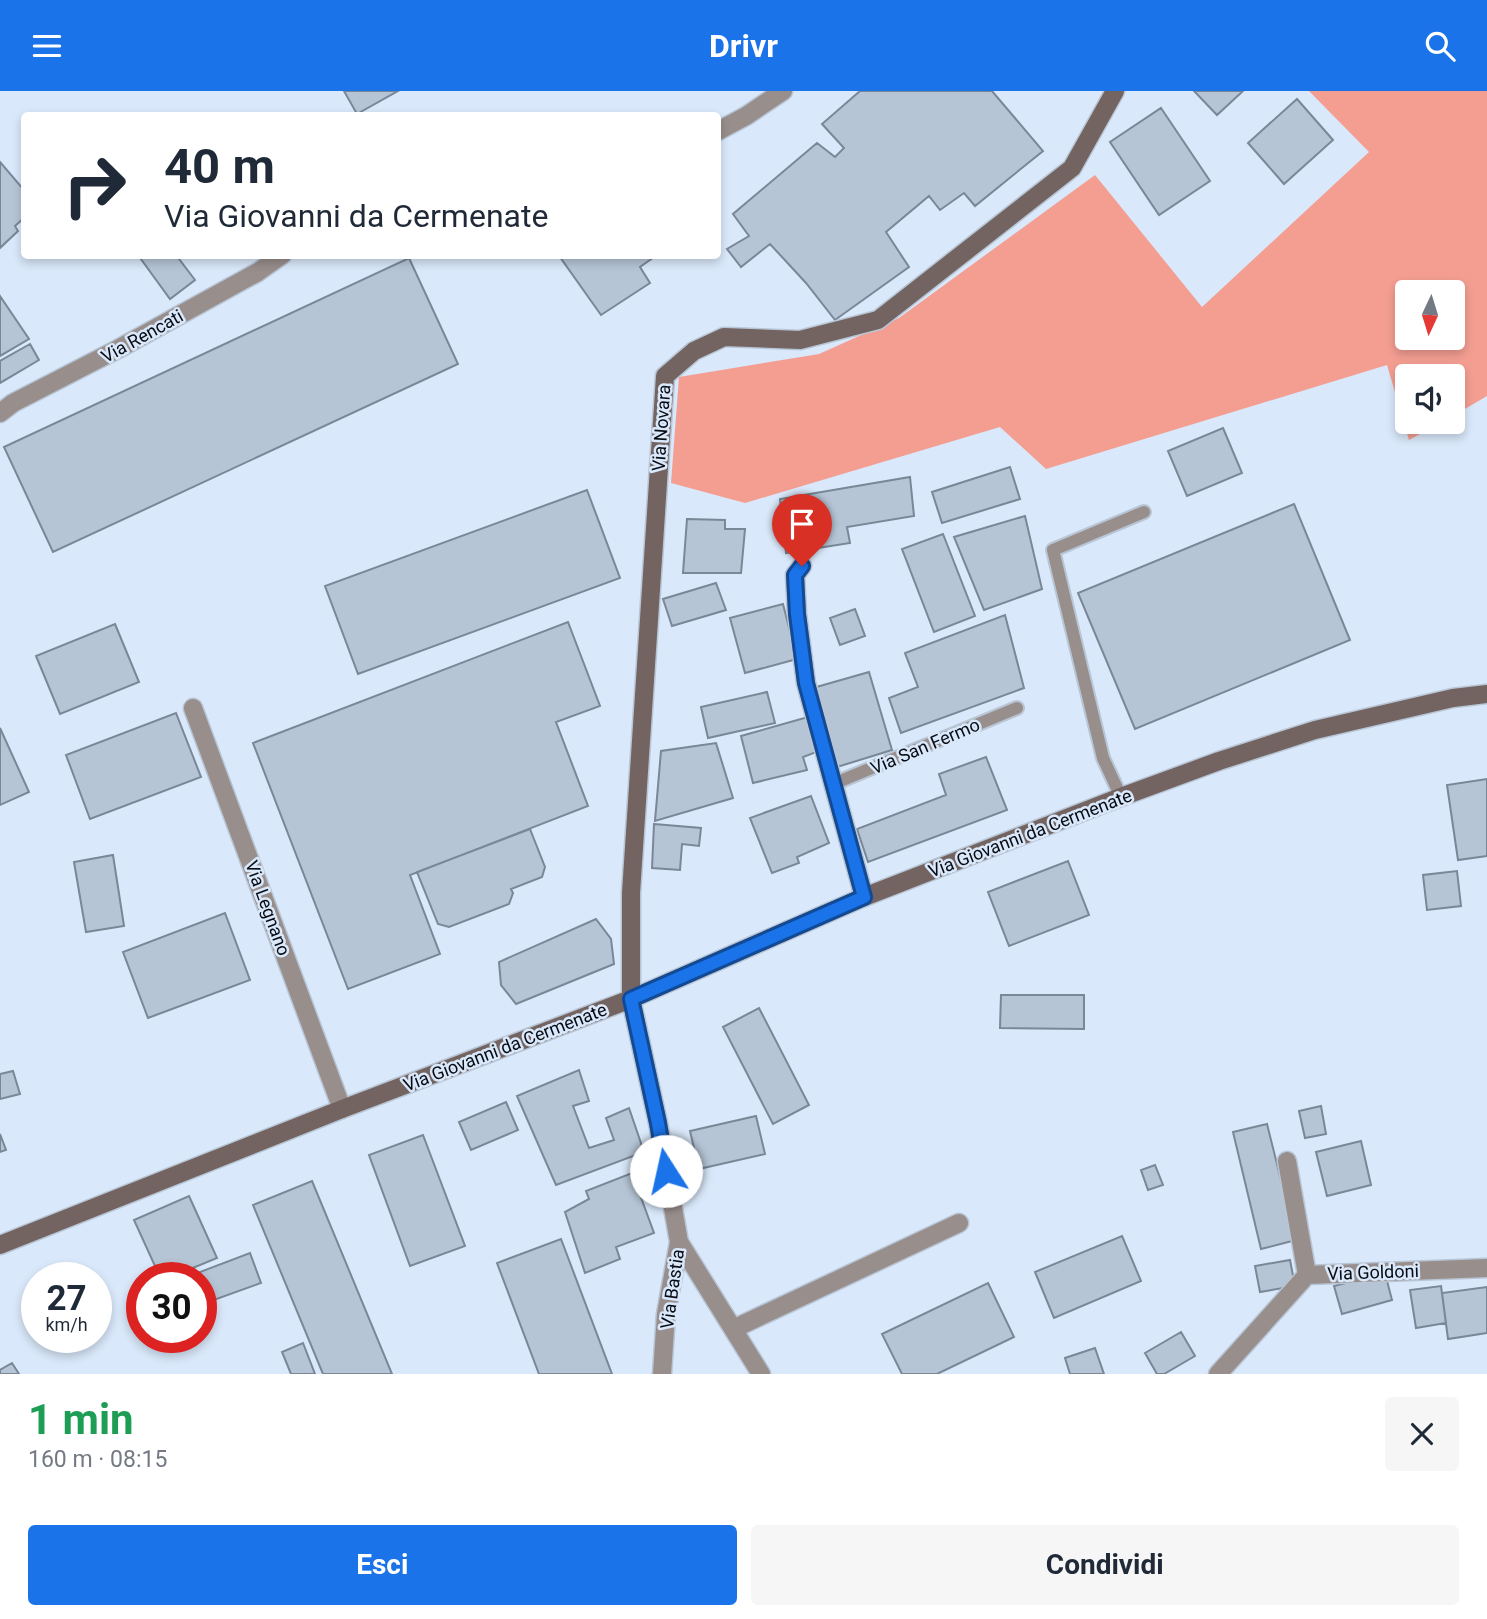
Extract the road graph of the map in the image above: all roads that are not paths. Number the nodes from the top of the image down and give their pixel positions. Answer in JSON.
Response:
{"nodes":[{"id":1,"x":783,"y":91,"type":"edge"},
{"id":2,"x":1115,"y":91,"type":"edge"},
{"id":3,"x":721,"y":129,"type":"edge"},
{"id":4,"x":276,"y":259,"type":"edge"},
{"id":5,"x":0,"y":413,"type":"edge"},
{"id":6,"x":1144,"y":512,"type":"dead end"},
{"id":7,"x":802,"y":566,"type":"dead end"},
{"id":8,"x":1487,"y":694,"type":"edge"},
{"id":9,"x":193,"y":708,"type":"dead end"},
{"id":10,"x":1017,"y":708,"type":"dead end"},
{"id":11,"x":833,"y":785,"type":"junction"},
{"id":12,"x":1121,"y":797,"type":"junction"},
{"id":13,"x":864,"y":897,"type":"junction"},
{"id":14,"x":631,"y":999,"type":"junction"},
{"id":15,"x":342,"y":1109,"type":"junction"},
{"id":16,"x":1287,"y":1161,"type":"dead end"},
{"id":17,"x":959,"y":1223,"type":"dead end"},
{"id":18,"x":679,"y":1242,"type":"junction"},
{"id":19,"x":0,"y":1245,"type":"edge"},
{"id":20,"x":1487,"y":1268,"type":"edge"},
{"id":21,"x":1307,"y":1275,"type":"junction"},
{"id":22,"x":733,"y":1329,"type":"junction"},
{"id":23,"x":662,"y":1374,"type":"edge"},
{"id":24,"x":761,"y":1374,"type":"edge"},
{"id":25,"x":1219,"y":1374,"type":"edge"}],
"edges":[{"from":1,"to":3,"type":"street"},
{"from":2,"to":14,"type":"main road","name":"Via Novara"},
{"from":4,"to":5,"type":"street","name":"Via Rencati"},
{"from":6,"to":12,"type":"lane"},
{"from":7,"to":11,"type":"street"},
{"from":8,"to":12,"type":"main road","name":"Via Giovanni da Cermenate"},
{"from":9,"to":15,"type":"street","name":"Via Legnano"},
{"from":10,"to":11,"type":"lane","name":"Via San Fermo"},
{"from":11,"to":13,"type":"street"},
{"from":12,"to":13,"type":"main road","name":"Via Giovanni da Cermenate"},
{"from":13,"to":14,"type":"main road","name":"Via Giovanni da Cermenate"},
{"from":14,"to":15,"type":"main road","name":"Via Giovanni da Cermenate"},
{"from":14,"to":18,"type":"street","name":"Via Bastia"},
{"from":15,"to":19,"type":"main road","name":"Via Giovanni da Cermenate"},
{"from":16,"to":21,"type":"street"},
{"from":17,"to":22,"type":"street"},
{"from":18,"to":22,"type":"street"},
{"from":18,"to":23,"type":"street","name":"Via Bastia"},
{"from":20,"to":21,"type":"street","name":"Via Goldoni"},
{"from":21,"to":25,"type":"street","name":"Via Goldoni"},
{"from":22,"to":24,"type":"street"}]}
